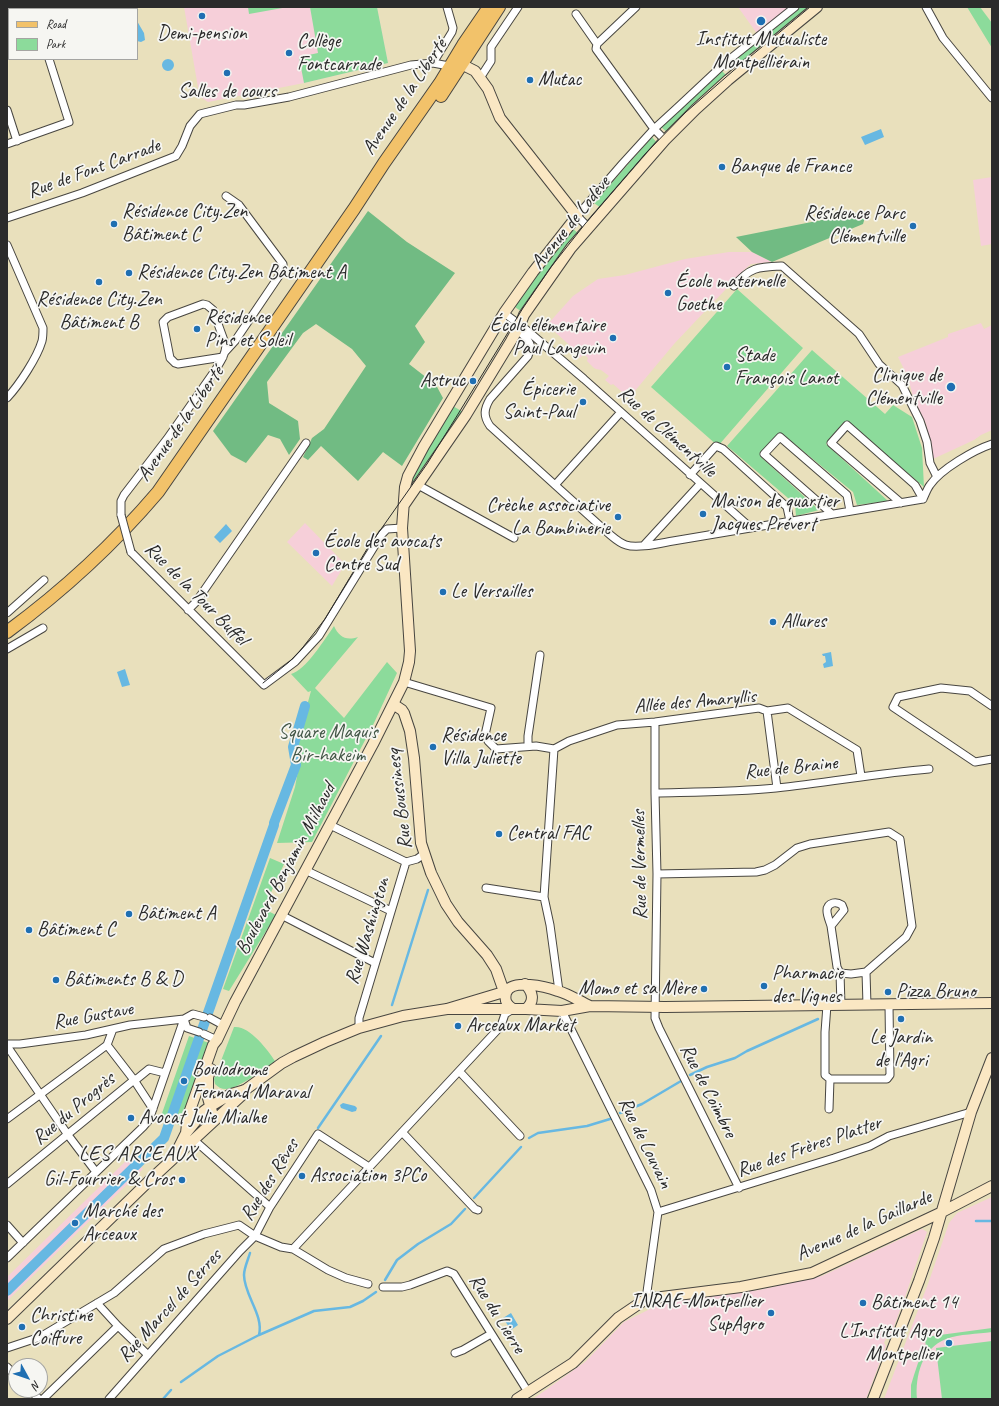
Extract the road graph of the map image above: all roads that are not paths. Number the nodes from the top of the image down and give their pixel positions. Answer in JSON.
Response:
{"nodes":[{"id":1,"x":447,"y":7,"type":"edge"},
{"id":2,"x":489,"y":7,"type":"edge"},
{"id":3,"x":500,"y":7,"type":"edge"},
{"id":4,"x":518,"y":7,"type":"edge"},
{"id":5,"x":636,"y":7,"type":"edge"},
{"id":6,"x":795,"y":7,"type":"edge"},
{"id":7,"x":817,"y":7,"type":"edge"},
{"id":8,"x":926,"y":7,"type":"edge"},
{"id":9,"x":576,"y":14,"type":"dead end"},
{"id":10,"x":597,"y":44,"type":"junction"},
{"id":11,"x":49,"y":60,"type":"edge"},
{"id":12,"x":433,"y":63,"type":"junction"},
{"id":13,"x":463,"y":65,"type":"junction"},
{"id":14,"x":449,"y":66,"type":"junction"},
{"id":15,"x":480,"y":78,"type":"junction"},
{"id":16,"x":992,"y":98,"type":"edge"},
{"id":17,"x":7,"y":110,"type":"edge"},
{"id":18,"x":654,"y":129,"type":"junction"},
{"id":19,"x":665,"y":140,"type":"junction"},
{"id":20,"x":17,"y":141,"type":"junction"},
{"id":21,"x":7,"y":144,"type":"edge"},
{"id":22,"x":226,"y":196,"type":"dead end"},
{"id":23,"x":354,"y":209,"type":"junction"},
{"id":24,"x":577,"y":216,"type":"junction"},
{"id":25,"x":7,"y":218,"type":"edge"},
{"id":26,"x":588,"y":227,"type":"junction"},
{"id":27,"x":7,"y":245,"type":"edge"},
{"id":28,"x":734,"y":286,"type":"dead end"},
{"id":29,"x":502,"y":317,"type":"junction"},
{"id":30,"x":518,"y":328,"type":"junction"},
{"id":31,"x":224,"y":354,"type":"junction"},
{"id":32,"x":7,"y":398,"type":"edge"},
{"id":33,"x":621,"y":412,"type":"junction"},
{"id":34,"x":306,"y":443,"type":"dead end"},
{"id":35,"x":992,"y":444,"type":"edge"},
{"id":36,"x":690,"y":475,"type":"junction"},
{"id":37,"x":937,"y":477,"type":"junction"},
{"id":38,"x":700,"y":484,"type":"junction"},
{"id":39,"x":418,"y":485,"type":"junction"},
{"id":40,"x":555,"y":485,"type":"junction"},
{"id":41,"x":923,"y":499,"type":"junction"},
{"id":42,"x":901,"y":503,"type":"junction"},
{"id":43,"x":404,"y":505,"type":"junction"},
{"id":44,"x":850,"y":511,"type":"junction"},
{"id":45,"x":832,"y":514,"type":"junction"},
{"id":46,"x":790,"y":521,"type":"junction"},
{"id":47,"x":402,"y":528,"type":"junction"},
{"id":48,"x":751,"y":528,"type":"junction"},
{"id":49,"x":514,"y":538,"type":"dead end"},
{"id":50,"x":644,"y":545,"type":"junction"},
{"id":51,"x":44,"y":580,"type":"dead end"},
{"id":52,"x":188,"y":610,"type":"junction"},
{"id":53,"x":7,"y":613,"type":"edge"},
{"id":54,"x":43,"y":628,"type":"dead end"},
{"id":55,"x":7,"y":632,"type":"edge"},
{"id":56,"x":7,"y":649,"type":"edge"},
{"id":57,"x":540,"y":655,"type":"dead end"},
{"id":58,"x":404,"y":682,"type":"junction"},
{"id":59,"x":393,"y":704,"type":"junction"},
{"id":60,"x":992,"y":706,"type":"edge"},
{"id":61,"x":767,"y":711,"type":"junction"},
{"id":62,"x":655,"y":722,"type":"junction"},
{"id":63,"x":528,"y":746,"type":"junction"},
{"id":64,"x":554,"y":749,"type":"junction"},
{"id":65,"x":992,"y":759,"type":"edge"},
{"id":66,"x":930,"y":769,"type":"dead end"},
{"id":67,"x":862,"y":776,"type":"junction"},
{"id":68,"x":777,"y":788,"type":"junction"},
{"id":69,"x":655,"y":793,"type":"junction"},
{"id":70,"x":330,"y":825,"type":"junction"},
{"id":71,"x":424,"y":854,"type":"junction"},
{"id":72,"x":406,"y":862,"type":"junction"},
{"id":73,"x":305,"y":870,"type":"junction"},
{"id":74,"x":657,"y":874,"type":"junction"},
{"id":75,"x":486,"y":888,"type":"dead end"},
{"id":76,"x":544,"y":897,"type":"junction"},
{"id":77,"x":391,"y":911,"type":"junction"},
{"id":78,"x":282,"y":915,"type":"junction"},
{"id":79,"x":831,"y":926,"type":"dead end"},
{"id":80,"x":375,"y":963,"type":"junction"},
{"id":81,"x":866,"y":972,"type":"junction"},
{"id":82,"x":840,"y":973,"type":"junction"},
{"id":83,"x":525,"y":984,"type":"junction"},
{"id":84,"x":507,"y":991,"type":"junction"},
{"id":85,"x":559,"y":991,"type":"junction"},
{"id":86,"x":992,"y":1003,"type":"edge"},
{"id":87,"x":827,"y":1005,"type":"junction"},
{"id":88,"x":841,"y":1005,"type":"junction"},
{"id":89,"x":868,"y":1005,"type":"junction"},
{"id":90,"x":889,"y":1005,"type":"junction"},
{"id":91,"x":590,"y":1006,"type":"junction"},
{"id":92,"x":656,"y":1007,"type":"junction"},
{"id":93,"x":447,"y":1009,"type":"junction"},
{"id":94,"x":513,"y":1009,"type":"junction"},
{"id":95,"x":526,"y":1009,"type":"junction"},
{"id":96,"x":562,"y":1011,"type":"junction"},
{"id":97,"x":184,"y":1019,"type":"junction"},
{"id":98,"x":223,"y":1025,"type":"junction"},
{"id":99,"x":359,"y":1028,"type":"junction"},
{"id":100,"x":113,"y":1029,"type":"junction"},
{"id":101,"x":217,"y":1040,"type":"junction"},
{"id":102,"x":7,"y":1045,"type":"edge"},
{"id":103,"x":107,"y":1045,"type":"junction"},
{"id":104,"x":992,"y":1058,"type":"edge"},
{"id":105,"x":459,"y":1071,"type":"junction"},
{"id":106,"x":165,"y":1073,"type":"junction"},
{"id":107,"x":830,"y":1079,"type":"junction"},
{"id":108,"x":134,"y":1080,"type":"junction"},
{"id":109,"x":245,"y":1090,"type":"junction"},
{"id":110,"x":40,"y":1093,"type":"junction"},
{"id":111,"x":211,"y":1106,"type":"junction"},
{"id":112,"x":153,"y":1109,"type":"junction"},
{"id":113,"x":829,"y":1109,"type":"dead end"},
{"id":114,"x":971,"y":1112,"type":"junction"},
{"id":115,"x":7,"y":1119,"type":"edge"},
{"id":116,"x":212,"y":1121,"type":"junction"},
{"id":117,"x":402,"y":1132,"type":"junction"},
{"id":118,"x":68,"y":1135,"type":"junction"},
{"id":119,"x":190,"y":1136,"type":"junction"},
{"id":120,"x":520,"y":1136,"type":"dead end"},
{"id":121,"x":369,"y":1167,"type":"junction"},
{"id":122,"x":96,"y":1172,"type":"junction"},
{"id":123,"x":7,"y":1184,"type":"edge"},
{"id":124,"x":992,"y":1186,"type":"edge"},
{"id":125,"x":739,"y":1188,"type":"junction"},
{"id":126,"x":270,"y":1207,"type":"junction"},
{"id":127,"x":478,"y":1210,"type":"dead end"},
{"id":128,"x":658,"y":1212,"type":"junction"},
{"id":129,"x":940,"y":1213,"type":"junction"},
{"id":130,"x":7,"y":1225,"type":"edge"},
{"id":131,"x":255,"y":1236,"type":"junction"},
{"id":132,"x":23,"y":1243,"type":"junction"},
{"id":133,"x":293,"y":1249,"type":"junction"},
{"id":134,"x":7,"y":1258,"type":"edge"},
{"id":135,"x":368,"y":1284,"type":"dead end"},
{"id":136,"x":384,"y":1287,"type":"dead end"},
{"id":137,"x":646,"y":1299,"type":"junction"},
{"id":138,"x":97,"y":1303,"type":"junction"},
{"id":139,"x":7,"y":1319,"type":"edge"},
{"id":140,"x":118,"y":1326,"type":"junction"},
{"id":141,"x":491,"y":1334,"type":"junction"},
{"id":142,"x":7,"y":1348,"type":"edge"},
{"id":143,"x":455,"y":1353,"type":"dead end"},
{"id":144,"x":148,"y":1355,"type":"junction"},
{"id":145,"x":528,"y":1392,"type":"junction"},
{"id":146,"x":43,"y":1399,"type":"edge"},
{"id":147,"x":109,"y":1399,"type":"edge"},
{"id":148,"x":517,"y":1399,"type":"edge"},
{"id":149,"x":873,"y":1399,"type":"edge"}],
"edges":[{"from":1,"to":12,"type":"street"},
{"from":2,"to":14,"type":"main road","name":"Avenue de la Liberté"},
{"from":3,"to":13,"type":"main road","name":"Avenue de la Liberté"},
{"from":4,"to":15,"type":"street"},
{"from":5,"to":10,"type":"street"},
{"from":6,"to":18,"type":"street","name":"Avenue de Lodève"},
{"from":7,"to":19,"type":"street","name":"Avenue de Lodève"},
{"from":8,"to":16,"type":"street"},
{"from":9,"to":10,"type":"street"},
{"from":10,"to":18,"type":"street"},
{"from":11,"to":20,"type":"street"},
{"from":12,"to":14,"type":"street","name":"Rue de Font Carrade"},
{"from":12,"to":25,"type":"street","name":"Rue de Font Carrade"},
{"from":13,"to":14,"type":"street"},
{"from":13,"to":15,"type":"street"},
{"from":13,"to":23,"type":"main road","name":"Avenue de la Liberté"},
{"from":14,"to":23,"type":"main road","name":"Avenue de la Liberté"},
{"from":15,"to":24,"type":"street"},
{"from":17,"to":20,"type":"street"},
{"from":18,"to":19,"type":"street"},
{"from":18,"to":24,"type":"street","name":"Avenue de Lodève"},
{"from":19,"to":26,"type":"street","name":"Avenue de Lodève"},
{"from":20,"to":21,"type":"street"},
{"from":22,"to":31,"type":"street","name":"Rue de la Tour Buffel"},
{"from":23,"to":55,"type":"main road","name":"Avenue de la Liberté"},
{"from":24,"to":26,"type":"street"},
{"from":24,"to":29,"type":"street","name":"Avenue de Lodève"},
{"from":26,"to":30,"type":"street","name":"Avenue de Lodève"},
{"from":27,"to":32,"type":"street"},
{"from":28,"to":37,"type":"street"},
{"from":29,"to":30,"type":"street"},
{"from":29,"to":43,"type":"street","name":"Avenue de Lodève"},
{"from":30,"to":33,"type":"street","name":"Rue de Clémentville"},
{"from":30,"to":39,"type":"street","name":"Avenue de Lodève"},
{"from":30,"to":40,"type":"street"},
{"from":31,"to":31,"type":"street"},
{"from":31,"to":52,"type":"street","name":"Rue de la Tour Buffel","bridge":true},
{"from":33,"to":36,"type":"street","name":"Rue de Clémentville"},
{"from":33,"to":40,"type":"street"},
{"from":34,"to":52,"type":"street"},
{"from":35,"to":37,"type":"street"},
{"from":36,"to":38,"type":"street","name":"Rue de Clémentville"},
{"from":36,"to":46,"type":"street"},
{"from":37,"to":41,"type":"street"},
{"from":38,"to":48,"type":"street","name":"Rue de Clémentville"},
{"from":38,"to":50,"type":"street"},
{"from":39,"to":43,"type":"street","name":"Avenue de Lodève"},
{"from":39,"to":49,"type":"street"},
{"from":40,"to":50,"type":"street"},
{"from":41,"to":42,"type":"street"},
{"from":41,"to":42,"type":"street"},
{"from":42,"to":44,"type":"street"},
{"from":43,"to":47,"type":"street","name":"Avenue de Lodève"},
{"from":44,"to":45,"type":"street"},
{"from":44,"to":45,"type":"street"},
{"from":45,"to":46,"type":"street"},
{"from":46,"to":48,"type":"street"},
{"from":47,"to":52,"type":"street","name":"Rue de la Tour Buffel"},
{"from":47,"to":58,"type":"street","name":"Boulevard Benjamin Milhaud"},
{"from":48,"to":50,"type":"street"},
{"from":51,"to":53,"type":"street"},
{"from":54,"to":56,"type":"street"},
{"from":57,"to":63,"type":"street"},
{"from":58,"to":59,"type":"street","name":"Boulevard Benjamin Milhaud"},
{"from":58,"to":63,"type":"street"},
{"from":59,"to":70,"type":"street","name":"Boulevard Benjamin Milhaud"},
{"from":59,"to":71,"type":"street","name":"Rue Boussinesq"},
{"from":60,"to":65,"type":"street"},
{"from":61,"to":62,"type":"street","name":"Allée des Amaryllis"},
{"from":61,"to":67,"type":"street"},
{"from":61,"to":68,"type":"street","name":"Allée des Amaryllis"},
{"from":62,"to":64,"type":"street","name":"Allée des Amaryllis"},
{"from":62,"to":69,"type":"street","name":"Rue de Vermelles"},
{"from":63,"to":64,"type":"street"},
{"from":64,"to":76,"type":"street"},
{"from":66,"to":67,"type":"street","name":"Rue de Braine"},
{"from":67,"to":68,"type":"street","name":"Rue de Braine"},
{"from":68,"to":69,"type":"street","name":"Rue de Braine"},
{"from":69,"to":74,"type":"street","name":"Rue de Vermelles"},
{"from":70,"to":72,"type":"street"},
{"from":70,"to":73,"type":"street","name":"Boulevard Benjamin Milhaud"},
{"from":71,"to":72,"type":"street","name":"Rue Washington"},
{"from":71,"to":84,"type":"street","name":"Rue Boussinesq"},
{"from":72,"to":77,"type":"street","name":"Rue Washington"},
{"from":73,"to":77,"type":"street"},
{"from":73,"to":78,"type":"street","name":"Boulevard Benjamin Milhaud"},
{"from":74,"to":81,"type":"street"},
{"from":74,"to":92,"type":"street","name":"Rue de Vermelles"},
{"from":75,"to":76,"type":"street"},
{"from":76,"to":85,"type":"street"},
{"from":77,"to":80,"type":"street","name":"Rue Washington"},
{"from":78,"to":80,"type":"street"},
{"from":78,"to":98,"type":"street","name":"Boulevard Benjamin Milhaud"},
{"from":79,"to":82,"type":"street"},
{"from":80,"to":99,"type":"street","name":"Rue Washington"},
{"from":81,"to":82,"type":"street"},
{"from":81,"to":89,"type":"street"},
{"from":82,"to":88,"type":"street"},
{"from":83,"to":84,"type":"street"},
{"from":83,"to":85,"type":"street"},
{"from":83,"to":95,"type":"street"},
{"from":84,"to":93,"type":"street"},
{"from":84,"to":94,"type":"street"},
{"from":85,"to":91,"type":"street"},
{"from":86,"to":90,"type":"street"},
{"from":87,"to":88,"type":"street"},
{"from":87,"to":92,"type":"street"},
{"from":87,"to":107,"type":"street"},
{"from":88,"to":89,"type":"street"},
{"from":89,"to":90,"type":"street"},
{"from":90,"to":107,"type":"street"},
{"from":91,"to":92,"type":"street"},
{"from":91,"to":96,"type":"street"},
{"from":92,"to":125,"type":"street","name":"Rue de Coïmbre"},
{"from":93,"to":94,"type":"street"},
{"from":93,"to":99,"type":"street"},
{"from":94,"to":95,"type":"street"},
{"from":94,"to":105,"type":"street"},
{"from":95,"to":96,"type":"street"},
{"from":96,"to":128,"type":"street","name":"Rue de Louvain"},
{"from":97,"to":98,"type":"street","name":"Rue Gustave"},
{"from":97,"to":100,"type":"street","name":"Rue Gustave"},
{"from":97,"to":101,"type":"street"},
{"from":97,"to":106,"type":"street"},
{"from":98,"to":101,"type":"street","name":"Boulevard Benjamin Milhaud"},
{"from":99,"to":109,"type":"street"},
{"from":100,"to":102,"type":"street","name":"Rue Gustave"},
{"from":100,"to":103,"type":"street"},
{"from":101,"to":111,"type":"street","name":"Boulevard Benjamin Milhaud"},
{"from":101,"to":119,"type":"street","name":"Boulevard Benjamin Milhaud"},
{"from":102,"to":110,"type":"street"},
{"from":103,"to":108,"type":"street"},
{"from":103,"to":110,"type":"street"},
{"from":104,"to":114,"type":"street"},
{"from":105,"to":117,"type":"street"},
{"from":105,"to":120,"type":"street"},
{"from":106,"to":108,"type":"street","name":"Rue du Progrès"},
{"from":106,"to":112,"type":"street"},
{"from":107,"to":113,"type":"street"},
{"from":108,"to":112,"type":"street"},
{"from":108,"to":118,"type":"street","name":"Rue du Progrès"},
{"from":109,"to":111,"type":"street"},
{"from":109,"to":116,"type":"street"},
{"from":110,"to":115,"type":"street"},
{"from":110,"to":118,"type":"street"},
{"from":111,"to":116,"type":"street","name":"Boulevard Benjamin Milhaud"},
{"from":111,"to":119,"type":"street"},
{"from":112,"to":122,"type":"street"},
{"from":114,"to":125,"type":"street","name":"Rue des Frères Platter"},
{"from":114,"to":129,"type":"street"},
{"from":116,"to":119,"type":"street"},
{"from":117,"to":121,"type":"street"},
{"from":117,"to":127,"type":"street"},
{"from":118,"to":122,"type":"street"},
{"from":118,"to":123,"type":"street","name":"Rue du Progrès"},
{"from":119,"to":126,"type":"street"},
{"from":119,"to":139,"type":"street"},
{"from":121,"to":126,"type":"street","name":"Rue des Rêves"},
{"from":121,"to":133,"type":"street"},
{"from":122,"to":132,"type":"street"},
{"from":124,"to":129,"type":"street","name":"Avenue de la Gaillarde"},
{"from":125,"to":128,"type":"street","name":"Rue des Frères Platter"},
{"from":126,"to":131,"type":"street","name":"Rue des Rêves"},
{"from":128,"to":137,"type":"street","name":"Rue de Louvain"},
{"from":129,"to":137,"type":"street","name":"Avenue de la Gaillarde"},
{"from":129,"to":149,"type":"street"},
{"from":130,"to":132,"type":"street"},
{"from":131,"to":133,"type":"street"},
{"from":131,"to":138,"type":"street","name":"Rue des Rêves"},
{"from":131,"to":144,"type":"street","name":"Rue Marcel de Serres"},
{"from":132,"to":134,"type":"street"},
{"from":133,"to":135,"type":"street"},
{"from":136,"to":141,"type":"street","name":"Rue du Lierre"},
{"from":137,"to":145,"type":"street","name":"Avenue de la Gaillarde"},
{"from":138,"to":140,"type":"street"},
{"from":138,"to":142,"type":"street","name":"Rue des Rêves"},
{"from":140,"to":144,"type":"street"},
{"from":140,"to":146,"type":"street"},
{"from":141,"to":143,"type":"street"},
{"from":141,"to":145,"type":"street","name":"Rue du Lierre"},
{"from":144,"to":147,"type":"street","name":"Rue Marcel de Serres"},
{"from":145,"to":148,"type":"street","name":"Avenue de la Gaillarde"}]}
